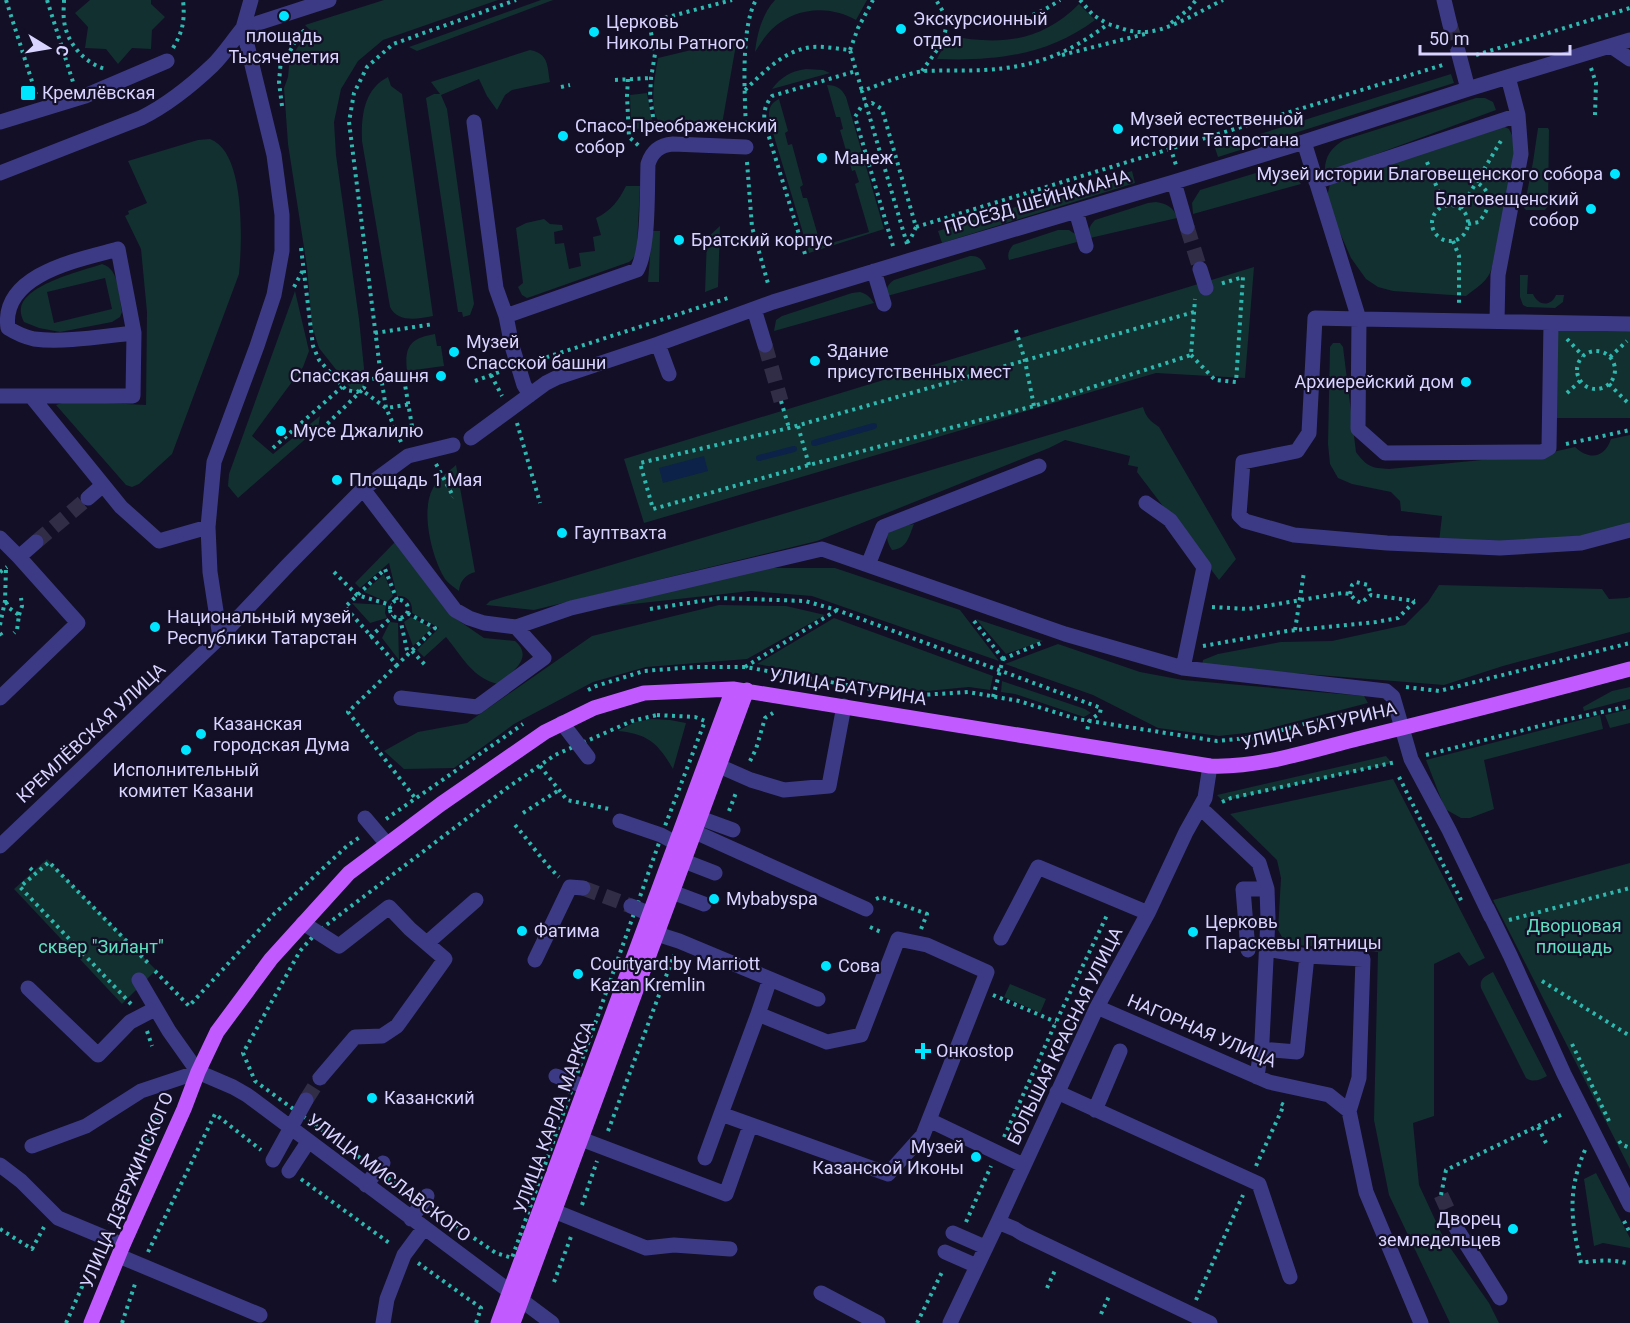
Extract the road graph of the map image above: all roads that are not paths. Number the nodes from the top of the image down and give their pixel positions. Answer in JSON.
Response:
{"nodes":[{"id":1,"x":251,"y":0,"type":"edge"},
{"id":2,"x":329,"y":0,"type":"edge"},
{"id":3,"x":1444,"y":0,"type":"edge"},
{"id":4,"x":1450,"y":25,"type":"tunnel mouth"},
{"id":5,"x":243,"y":28,"type":"junction"},
{"id":6,"x":1630,"y":40,"type":"edge"},
{"id":7,"x":1611,"y":46,"type":"junction"},
{"id":8,"x":1459,"y":55,"type":"tunnel mouth"},
{"id":9,"x":1630,"y":59,"type":"edge"},
{"id":10,"x":167,"y":61,"type":"dead end"},
{"id":11,"x":1508,"y":77,"type":"junction"},
{"id":12,"x":1468,"y":89,"type":"junction"},
{"id":13,"x":1518,"y":115,"type":"junction"},
{"id":14,"x":0,"y":122,"type":"edge"},
{"id":15,"x":474,"y":122,"type":"dead end"},
{"id":16,"x":1304,"y":142,"type":"junction"},
{"id":17,"x":746,"y":147,"type":"dead end"},
{"id":18,"x":0,"y":173,"type":"edge"},
{"id":19,"x":1177,"y":181,"type":"junction"},
{"id":20,"x":1316,"y":182,"type":"junction"},
{"id":21,"x":1076,"y":211,"type":"junction"},
{"id":22,"x":1187,"y":227,"type":"tunnel mouth"},
{"id":23,"x":1086,"y":246,"type":"dead end"},
{"id":24,"x":1200,"y":269,"type":"tunnel mouth"},
{"id":25,"x":874,"y":272,"type":"junction"},
{"id":26,"x":1206,"y":288,"type":"dead end"},
{"id":27,"x":884,"y":304,"type":"dead end"},
{"id":28,"x":754,"y":309,"type":"junction"},
{"id":29,"x":506,"y":316,"type":"junction"},
{"id":30,"x":1359,"y":319,"type":"junction"},
{"id":31,"x":1497,"y":321,"type":"junction"},
{"id":32,"x":1551,"y":323,"type":"junction"},
{"id":33,"x":1630,"y":324,"type":"edge"},
{"id":34,"x":134,"y":333,"type":"junction"},
{"id":35,"x":658,"y":344,"type":"junction"},
{"id":36,"x":765,"y":345,"type":"tunnel mouth"},
{"id":37,"x":669,"y":374,"type":"dead end"},
{"id":38,"x":530,"y":395,"type":"junction"},
{"id":39,"x":0,"y":396,"type":"edge"},
{"id":40,"x":31,"y":396,"type":"junction"},
{"id":41,"x":471,"y":438,"type":"dead end"},
{"id":42,"x":453,"y":445,"type":"dead end"},
{"id":43,"x":1039,"y":465,"type":"dead end"},
{"id":44,"x":103,"y":485,"type":"junction"},
{"id":45,"x":363,"y":489,"type":"junction"},
{"id":46,"x":88,"y":498,"type":"tunnel mouth"},
{"id":47,"x":1146,"y":503,"type":"dead end"},
{"id":48,"x":208,"y":527,"type":"junction"},
{"id":49,"x":1630,"y":530,"type":"edge"},
{"id":50,"x":0,"y":538,"type":"edge"},
{"id":51,"x":36,"y":542,"type":"tunnel mouth"},
{"id":52,"x":19,"y":557,"type":"junction"},
{"id":53,"x":868,"y":565,"type":"junction"},
{"id":54,"x":516,"y":627,"type":"junction"},
{"id":55,"x":220,"y":637,"type":"junction"},
{"id":56,"x":1183,"y":668,"type":"junction"},
{"id":57,"x":1630,"y":669,"type":"edge"},
{"id":58,"x":740,"y":690,"type":"junction"},
{"id":59,"x":0,"y":698,"type":"edge"},
{"id":60,"x":401,"y":698,"type":"dead end"},
{"id":61,"x":844,"y":706,"type":"junction"},
{"id":62,"x":562,"y":723,"type":"junction"},
{"id":63,"x":1402,"y":728,"type":"junction"},
{"id":64,"x":588,"y":757,"type":"dead end"},
{"id":65,"x":719,"y":766,"type":"junction"},
{"id":66,"x":1210,"y":766,"type":"junction"},
{"id":67,"x":1209,"y":810,"type":"road end"},
{"id":68,"x":615,"y":815,"type":"road end"},
{"id":69,"x":365,"y":818,"type":"dead end"},
{"id":70,"x":697,"y":825,"type":"junction"},
{"id":71,"x":728,"y":829,"type":"road end"},
{"id":72,"x":676,"y":843,"type":"junction"},
{"id":73,"x":387,"y":844,"type":"junction"},
{"id":74,"x":0,"y":846,"type":"edge"},
{"id":75,"x":684,"y":861,"type":"junction"},
{"id":76,"x":715,"y":873,"type":"dead end"},
{"id":77,"x":576,"y":887,"type":"road end"},
{"id":78,"x":1267,"y":889,"type":"junction"},
{"id":79,"x":672,"y":892,"type":"junction"},
{"id":80,"x":476,"y":900,"type":"dead end"},
{"id":81,"x":704,"y":904,"type":"dead end"},
{"id":82,"x":868,"y":905,"type":"road end"},
{"id":83,"x":631,"y":906,"type":"tunnel mouth"},
{"id":84,"x":1148,"y":913,"type":"junction"},
{"id":85,"x":650,"y":914,"type":"junction"},
{"id":86,"x":303,"y":923,"type":"junction"},
{"id":87,"x":657,"y":934,"type":"junction"},
{"id":88,"x":1001,"y":938,"type":"dead end"},
{"id":89,"x":427,"y":943,"type":"junction"},
{"id":90,"x":1266,"y":950,"type":"junction"},
{"id":91,"x":1248,"y":951,"type":"dead end"},
{"id":92,"x":1307,"y":956,"type":"junction"},
{"id":93,"x":535,"y":960,"type":"dead end"},
{"id":94,"x":770,"y":979,"type":"junction"},
{"id":95,"x":139,"y":980,"type":"dead end"},
{"id":96,"x":28,"y":988,"type":"dead end"},
{"id":97,"x":818,"y":999,"type":"dead end"},
{"id":98,"x":1097,"y":1007,"type":"junction"},
{"id":99,"x":148,"y":1012,"type":"junction"},
{"id":100,"x":758,"y":1014,"type":"junction"},
{"id":101,"x":1260,"y":1049,"type":"junction"},
{"id":102,"x":1120,"y":1051,"type":"dead end"},
{"id":103,"x":198,"y":1072,"type":"junction"},
{"id":104,"x":556,"y":1076,"type":"dead end"},
{"id":105,"x":1257,"y":1077,"type":"junction"},
{"id":106,"x":320,"y":1078,"type":"tunnel mouth"},
{"id":107,"x":586,"y":1087,"type":"junction"},
{"id":108,"x":1057,"y":1092,"type":"junction"},
{"id":109,"x":306,"y":1100,"type":"tunnel mouth"},
{"id":110,"x":1095,"y":1110,"type":"junction"},
{"id":111,"x":1349,"y":1111,"type":"junction"},
{"id":112,"x":721,"y":1114,"type":"junction"},
{"id":113,"x":928,"y":1120,"type":"junction"},
{"id":114,"x":750,"y":1126,"type":"junction"},
{"id":115,"x":290,"y":1129,"type":"junction"},
{"id":116,"x":581,"y":1139,"type":"junction"},
{"id":117,"x":308,"y":1142,"type":"junction"},
{"id":118,"x":32,"y":1146,"type":"dead end"},
{"id":119,"x":705,"y":1158,"type":"dead end"},
{"id":120,"x":273,"y":1159,"type":"road end"},
{"id":121,"x":383,"y":1163,"type":"dead end"},
{"id":122,"x":0,"y":1165,"type":"edge"},
{"id":123,"x":1023,"y":1165,"type":"junction"},
{"id":124,"x":289,"y":1171,"type":"road end"},
{"id":125,"x":366,"y":1185,"type":"junction"},
{"id":126,"x":427,"y":1196,"type":"dead end"},
{"id":127,"x":1630,"y":1205,"type":"edge"},
{"id":128,"x":554,"y":1210,"type":"junction"},
{"id":129,"x":998,"y":1222,"type":"junction"},
{"id":130,"x":417,"y":1223,"type":"junction"},
{"id":131,"x":1455,"y":1226,"type":"tunnel mouth"},
{"id":132,"x":956,"y":1234,"type":"road end"},
{"id":133,"x":985,"y":1247,"type":"junction"},
{"id":134,"x":730,"y":1249,"type":"dead end"},
{"id":135,"x":121,"y":1251,"type":"junction"},
{"id":136,"x":948,"y":1253,"type":"road end"},
{"id":137,"x":977,"y":1266,"type":"junction"},
{"id":138,"x":1290,"y":1277,"type":"dead end"},
{"id":139,"x":820,"y":1293,"type":"dead end"},
{"id":140,"x":515,"y":1296,"type":"junction"},
{"id":141,"x":1500,"y":1298,"type":"dead end"},
{"id":142,"x":260,"y":1315,"type":"dead end"},
{"id":143,"x":93,"y":1322,"type":"edge"},
{"id":144,"x":382,"y":1323,"type":"edge"},
{"id":145,"x":498,"y":1323,"type":"edge"},
{"id":146,"x":513,"y":1323,"type":"edge"},
{"id":147,"x":552,"y":1323,"type":"edge"},
{"id":148,"x":878,"y":1323,"type":"edge"},
{"id":149,"x":950,"y":1323,"type":"edge"},
{"id":150,"x":1210,"y":1323,"type":"edge"},
{"id":151,"x":1421,"y":1323,"type":"edge"}],
"edges":[{"from":1,"to":5,"type":"street"},
{"from":2,"to":5,"type":"street"},
{"from":3,"to":4,"type":"street"},
{"from":5,"to":18,"type":"street"},
{"from":5,"to":48,"type":"street"},
{"from":6,"to":7,"type":"street","name":"ПРОЕЗД ШЕЙНКМАНА"},
{"from":7,"to":9,"type":"street"},
{"from":7,"to":11,"type":"street","name":"ПРОЕЗД ШЕЙНКМАНА"},
{"from":8,"to":12,"type":"street"},
{"from":10,"to":14,"type":"street"},
{"from":11,"to":12,"type":"street","name":"ПРОЕЗД ШЕЙНКМАНА"},
{"from":11,"to":13,"type":"street"},
{"from":12,"to":16,"type":"street","name":"ПРОЕЗД ШЕЙНКМАНА"},
{"from":13,"to":20,"type":"street"},
{"from":13,"to":31,"type":"street"},
{"from":15,"to":29,"type":"street"},
{"from":16,"to":19,"type":"street","name":"ПРОЕЗД ШЕЙНКМАНА"},
{"from":16,"to":20,"type":"street"},
{"from":17,"to":29,"type":"street"},
{"from":19,"to":21,"type":"street","name":"ПРОЕЗД ШЕЙНКМАНА"},
{"from":19,"to":22,"type":"street"},
{"from":20,"to":30,"type":"street"},
{"from":21,"to":23,"type":"street"},
{"from":21,"to":25,"type":"street","name":"ПРОЕЗД ШЕЙНКМАНА"},
{"from":24,"to":26,"type":"street"},
{"from":25,"to":27,"type":"street"},
{"from":25,"to":28,"type":"street","name":"ПРОЕЗД ШЕЙНКМАНА"},
{"from":28,"to":35,"type":"street","name":"ПРОЕЗД ШЕЙНКМАНА"},
{"from":28,"to":36,"type":"street"},
{"from":29,"to":38,"type":"street"},
{"from":30,"to":31,"type":"street"},
{"from":30,"to":32,"type":"street"},
{"from":30,"to":49,"type":"street"},
{"from":31,"to":32,"type":"street"},
{"from":32,"to":33,"type":"street"},
{"from":34,"to":34,"type":"street"},
{"from":34,"to":40,"type":"street"},
{"from":35,"to":37,"type":"street"},
{"from":35,"to":38,"type":"street","name":"ПРОЕЗД ШЕЙНКМАНА"},
{"from":38,"to":41,"type":"street","name":"ПРОЕЗД ШЕЙНКМАНА"},
{"from":39,"to":40,"type":"street"},
{"from":40,"to":44,"type":"street"},
{"from":42,"to":45,"type":"street","name":"КРЕМЛЁВСКАЯ УЛИЦА"},
{"from":43,"to":53,"type":"street"},
{"from":44,"to":46,"type":"street"},
{"from":44,"to":48,"type":"street"},
{"from":45,"to":54,"type":"street"},
{"from":45,"to":55,"type":"street","name":"КРЕМЛЁВСКАЯ УЛИЦА"},
{"from":47,"to":56,"type":"street"},
{"from":48,"to":55,"type":"street"},
{"from":50,"to":52,"type":"street"},
{"from":51,"to":52,"type":"street"},
{"from":52,"to":59,"type":"street"},
{"from":53,"to":54,"type":"street"},
{"from":53,"to":56,"type":"street"},
{"from":54,"to":60,"type":"street"},
{"from":55,"to":74,"type":"street","name":"КРЕМЛЁВСКАЯ УЛИЦА"},
{"from":56,"to":63,"type":"street"},
{"from":57,"to":63,"type":"main road","name":"УЛИЦА БАТУРИНА"},
{"from":58,"to":61,"type":"main road","name":"УЛИЦА БАТУРИНА"},
{"from":58,"to":62,"type":"main road","name":"УЛИЦА БАТУРИНА"},
{"from":58,"to":65,"type":"main road","name":"УЛИЦА КАРЛА МАРКСА"},
{"from":58,"to":72,"type":"main road","name":"УЛИЦА КАРЛА МАРКСА"},
{"from":61,"to":65,"type":"street"},
{"from":61,"to":66,"type":"main road","name":"УЛИЦА БАТУРИНА"},
{"from":62,"to":64,"type":"street"},
{"from":62,"to":73,"type":"main road","name":"УЛИЦА БАТУРИНА"},
{"from":63,"to":66,"type":"main road","name":"УЛИЦА БАТУРИНА"},
{"from":63,"to":127,"type":"street"},
{"from":65,"to":70,"type":"main road","name":"УЛИЦА КАРЛА МАРКСА"},
{"from":66,"to":84,"type":"street","name":"БОЛЬШАЯ КРАСНАЯ УЛИЦА"},
{"from":67,"to":78,"type":"street"},
{"from":68,"to":72,"type":"street"},
{"from":69,"to":73,"type":"street"},
{"from":70,"to":71,"type":"street"},
{"from":70,"to":75,"type":"main road","name":"УЛИЦА КАРЛА МАРКСА"},
{"from":70,"to":82,"type":"street"},
{"from":72,"to":85,"type":"main road","name":"УЛИЦА КАРЛА МАРКСА"},
{"from":73,"to":86,"type":"main road","name":"УЛИЦА БАТУРИНА"},
{"from":75,"to":76,"type":"street"},
{"from":75,"to":79,"type":"main road","name":"УЛИЦА КАРЛА МАРКСА"},
{"from":77,"to":93,"type":"street"},
{"from":78,"to":90,"type":"street"},
{"from":78,"to":91,"type":"street"},
{"from":79,"to":81,"type":"street"},
{"from":79,"to":87,"type":"main road","name":"УЛИЦА КАРЛА МАРКСА"},
{"from":80,"to":89,"type":"street"},
{"from":83,"to":85,"type":"street"},
{"from":84,"to":88,"type":"street"},
{"from":84,"to":98,"type":"street","name":"БОЛЬШАЯ КРАСНАЯ УЛИЦА"},
{"from":85,"to":107,"type":"main road","name":"УЛИЦА КАРЛА МАРКСА"},
{"from":86,"to":89,"type":"street"},
{"from":86,"to":103,"type":"main road","name":"УЛИЦА БАТУРИНА"},
{"from":87,"to":94,"type":"street"},
{"from":87,"to":116,"type":"main road","name":"УЛИЦА КАРЛА МАРКСА"},
{"from":89,"to":106,"type":"street"},
{"from":90,"to":92,"type":"street"},
{"from":90,"to":101,"type":"street"},
{"from":92,"to":101,"type":"street"},
{"from":92,"to":111,"type":"street"},
{"from":94,"to":97,"type":"street"},
{"from":94,"to":100,"type":"street"},
{"from":95,"to":99,"type":"street"},
{"from":96,"to":99,"type":"street"},
{"from":98,"to":105,"type":"street","name":"НАГОРНАЯ УЛИЦА"},
{"from":98,"to":108,"type":"street","name":"БОЛЬШАЯ КРАСНАЯ УЛИЦА"},
{"from":99,"to":103,"type":"street"},
{"from":100,"to":112,"type":"street"},
{"from":100,"to":113,"type":"street"},
{"from":101,"to":105,"type":"street"},
{"from":102,"to":110,"type":"street"},
{"from":103,"to":115,"type":"street","name":"УЛИЦА МИСЛАВСКОГО"},
{"from":103,"to":118,"type":"street"},
{"from":103,"to":135,"type":"main road","name":"УЛИЦА ДЗЕРЖИНСКОГО"},
{"from":104,"to":107,"type":"street"},
{"from":105,"to":111,"type":"street","name":"НАГОРНАЯ УЛИЦА"},
{"from":107,"to":140,"type":"main road","name":"УЛИЦА КАРЛА МАРКСА"},
{"from":108,"to":110,"type":"street"},
{"from":108,"to":123,"type":"street","name":"БОЛЬШАЯ КРАСНАЯ УЛИЦА"},
{"from":109,"to":115,"type":"street"},
{"from":110,"to":138,"type":"street"},
{"from":111,"to":151,"type":"street"},
{"from":112,"to":114,"type":"street"},
{"from":112,"to":119,"type":"street"},
{"from":113,"to":114,"type":"street"},
{"from":113,"to":123,"type":"street"},
{"from":114,"to":116,"type":"street"},
{"from":115,"to":117,"type":"street","name":"УЛИЦА МИСЛАВСКОГО"},
{"from":115,"to":120,"type":"street"},
{"from":116,"to":128,"type":"main road","name":"УЛИЦА КАРЛА МАРКСА"},
{"from":117,"to":124,"type":"street"},
{"from":117,"to":125,"type":"street","name":"УЛИЦА МИСЛАВСКОГО"},
{"from":121,"to":125,"type":"street"},
{"from":122,"to":135,"type":"street"},
{"from":123,"to":129,"type":"street","name":"БОЛЬШАЯ КРАСНАЯ УЛИЦА"},
{"from":125,"to":130,"type":"street","name":"УЛИЦА МИСЛАВСКОГО"},
{"from":126,"to":130,"type":"street"},
{"from":128,"to":134,"type":"street"},
{"from":128,"to":140,"type":"main road","name":"УЛИЦА КАРЛА МАРКСА"},
{"from":129,"to":133,"type":"street","name":"БОЛЬШАЯ КРАСНАЯ УЛИЦА"},
{"from":129,"to":150,"type":"street"},
{"from":130,"to":140,"type":"street","name":"УЛИЦА МИСЛАВСКОГО"},
{"from":130,"to":144,"type":"street"},
{"from":131,"to":141,"type":"street"},
{"from":132,"to":133,"type":"street"},
{"from":133,"to":137,"type":"street","name":"БОЛЬШАЯ КРАСНАЯ УЛИЦА"},
{"from":135,"to":142,"type":"street"},
{"from":135,"to":143,"type":"main road","name":"УЛИЦА ДЗЕРЖИНСКОГО"},
{"from":136,"to":137,"type":"street"},
{"from":137,"to":149,"type":"street","name":"БОЛЬШАЯ КРАСНАЯ УЛИЦА"},
{"from":139,"to":148,"type":"street"},
{"from":140,"to":145,"type":"main road","name":"УЛИЦА КАРЛА МАРКСА"},
{"from":140,"to":146,"type":"main road","name":"УЛИЦА КАРЛА МАРКСА"},
{"from":140,"to":147,"type":"street","name":"УЛИЦА МИСЛАВСКОГО"}]}
